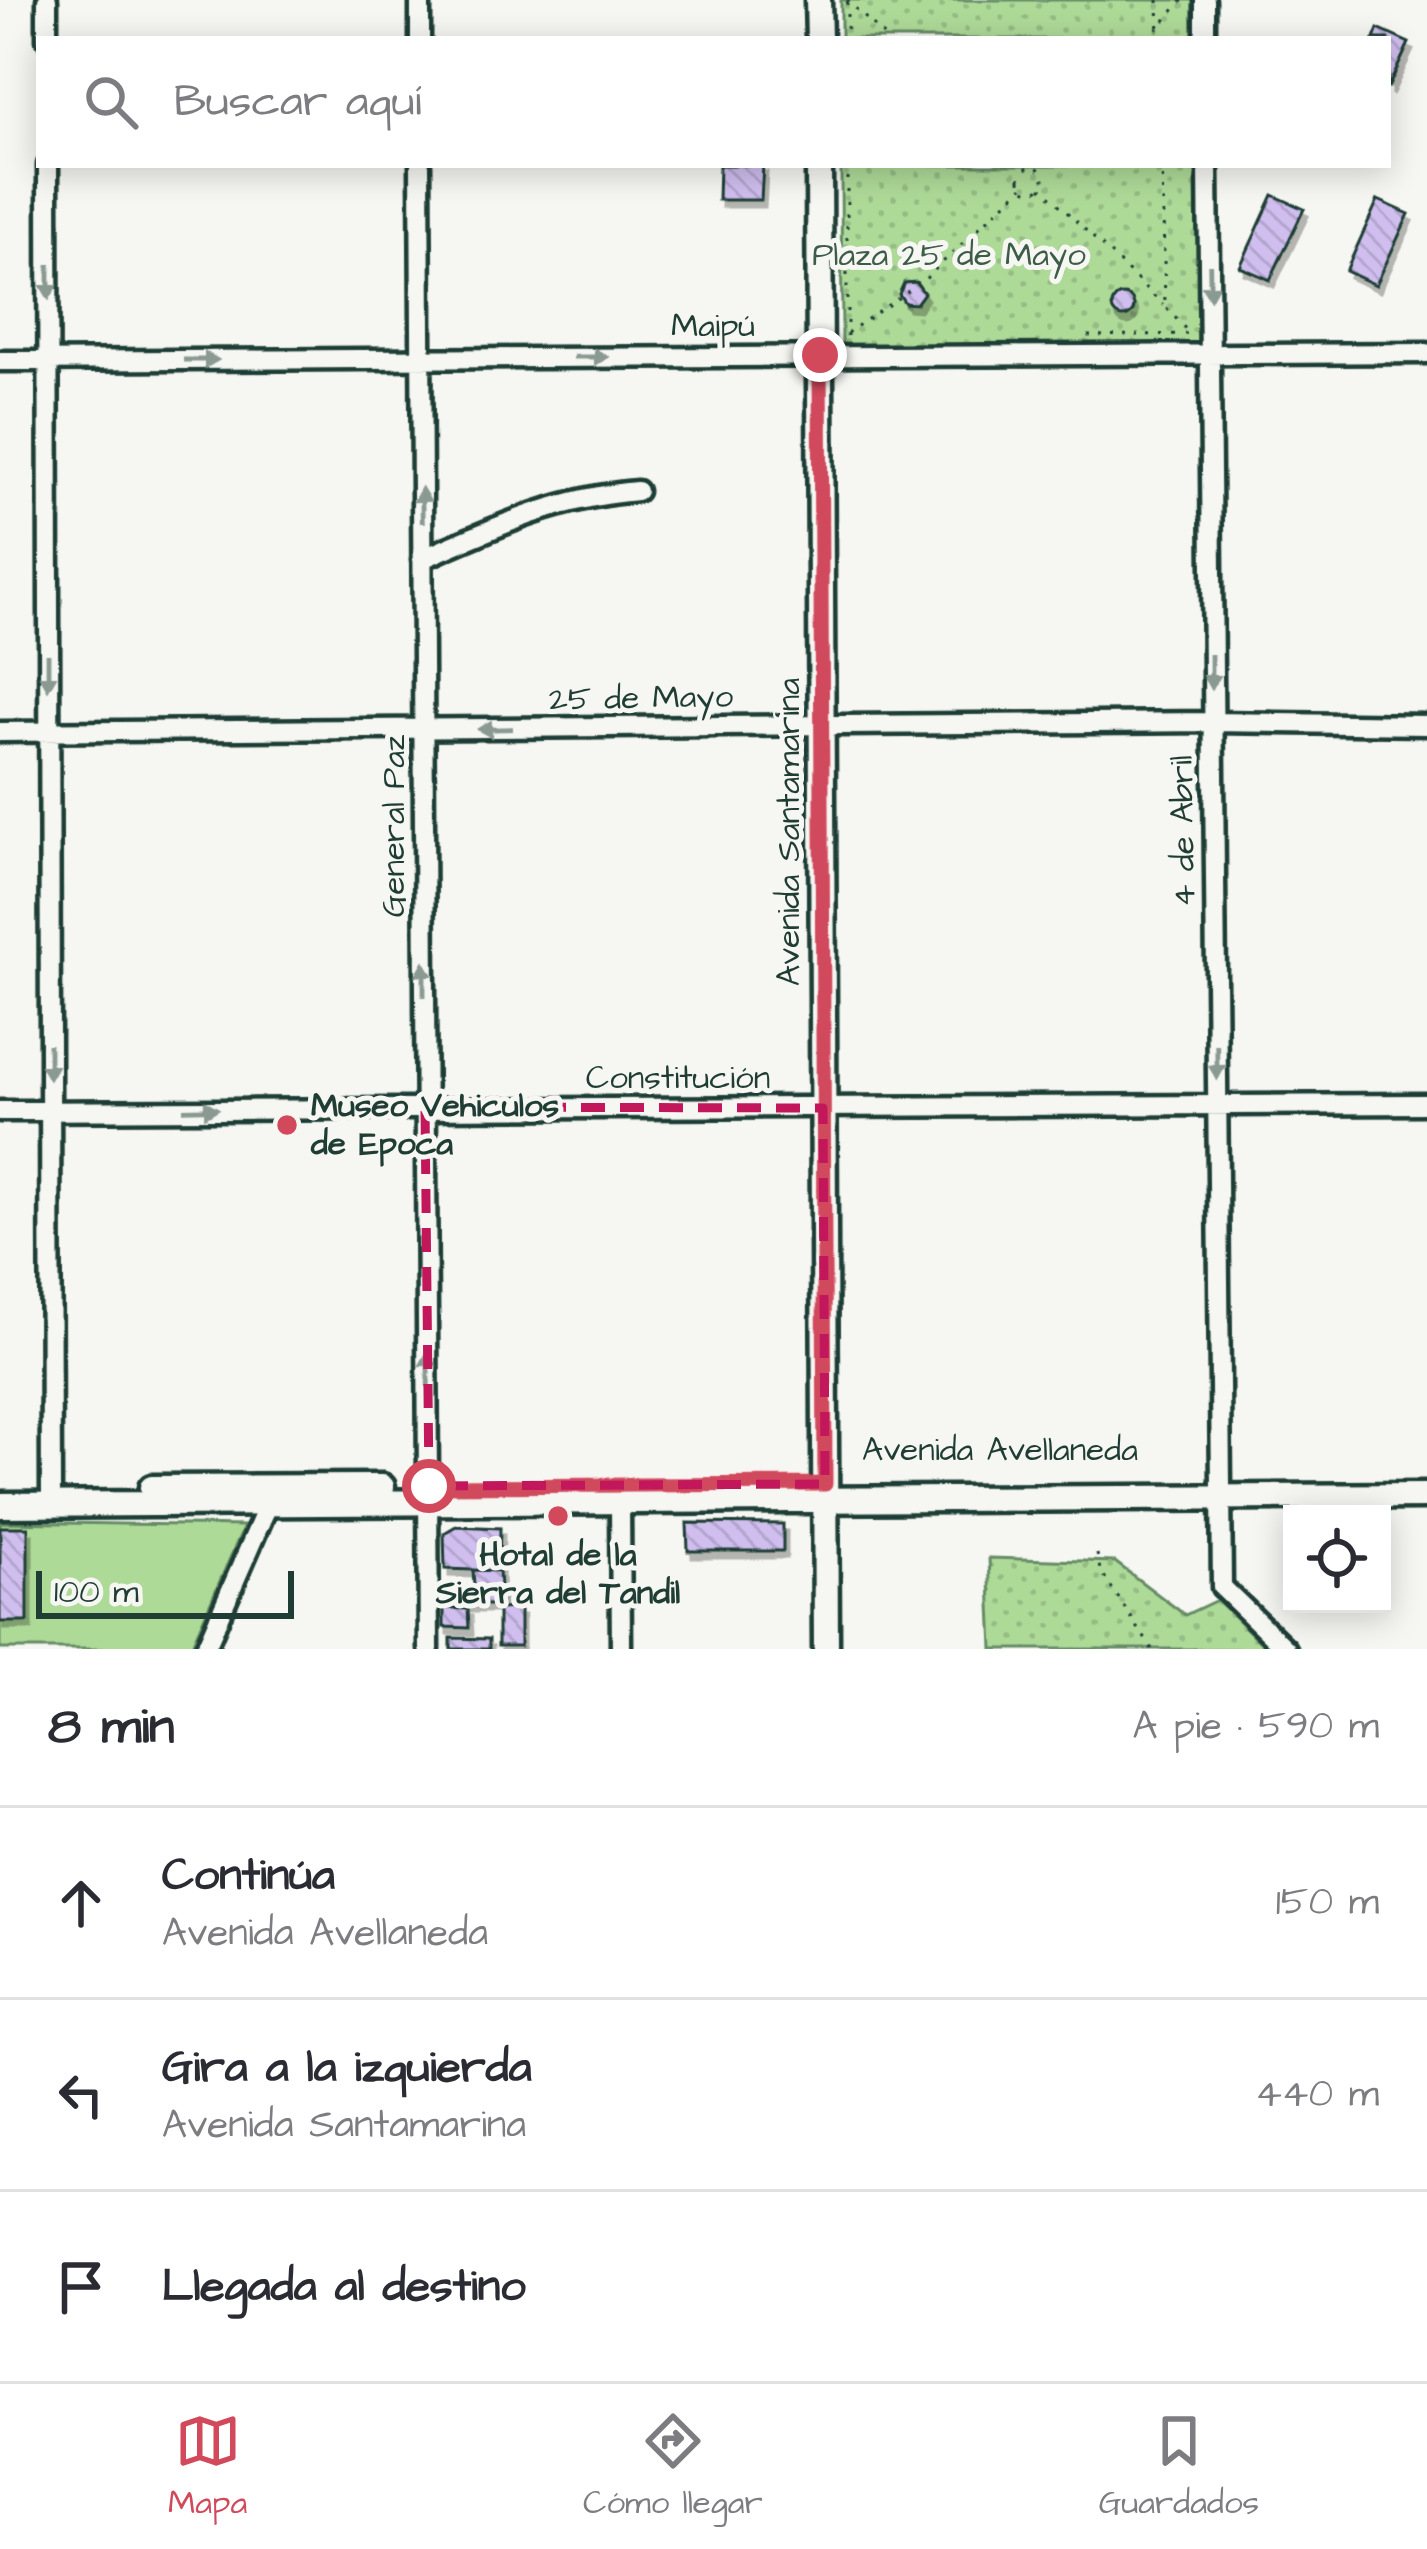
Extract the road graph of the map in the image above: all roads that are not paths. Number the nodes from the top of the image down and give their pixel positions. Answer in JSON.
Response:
{"nodes":[{"id":1,"x":47,"y":0,"type":"edge"},
{"id":2,"x":419,"y":0,"type":"edge"},
{"id":3,"x":818,"y":0,"type":"edge"},
{"id":4,"x":1204,"y":0,"type":"edge"},
{"id":5,"x":47,"y":36,"type":"edge"},
{"id":6,"x":420,"y":36,"type":"edge"},
{"id":7,"x":819,"y":36,"type":"edge"},
{"id":8,"x":1205,"y":36,"type":"edge"},
{"id":9,"x":48,"y":168,"type":"edge"},
{"id":10,"x":420,"y":168,"type":"edge"},
{"id":11,"x":819,"y":168,"type":"edge"},
{"id":12,"x":1208,"y":168,"type":"edge"},
{"id":13,"x":1427,"y":352,"type":"edge"},
{"id":14,"x":820,"y":355,"type":"junction"},
{"id":15,"x":1212,"y":355,"type":"junction"},
{"id":16,"x":420,"y":358,"type":"junction"},
{"id":17,"x":0,"y":361,"type":"edge"},
{"id":18,"x":50,"y":361,"type":"junction"},
{"id":19,"x":637,"y":491,"type":"dead end"},
{"id":20,"x":422,"y":559,"type":"junction"},
{"id":21,"x":1211,"y":722,"type":"junction"},
{"id":22,"x":1427,"y":725,"type":"edge"},
{"id":23,"x":822,"y":726,"type":"junction"},
{"id":24,"x":423,"y":730,"type":"junction"},
{"id":25,"x":0,"y":732,"type":"edge"},
{"id":26,"x":47,"y":732,"type":"junction"},
{"id":27,"x":1427,"y":1104,"type":"edge"},
{"id":28,"x":424,"y":1106,"type":"junction"},
{"id":29,"x":1217,"y":1106,"type":"junction"},
{"id":30,"x":823,"y":1108,"type":"junction"},
{"id":31,"x":0,"y":1111,"type":"edge"},
{"id":32,"x":49,"y":1111,"type":"junction"},
{"id":33,"x":1427,"y":1479,"type":"edge"},
{"id":34,"x":1220,"y":1489,"type":"junction"},
{"id":35,"x":0,"y":1490,"type":"edge"},
{"id":36,"x":825,"y":1491,"type":"junction"},
{"id":37,"x":429,"y":1494,"type":"junction"},
{"id":38,"x":1427,"y":1496,"type":"edge"},
{"id":39,"x":51,"y":1497,"type":"junction"},
{"id":40,"x":620,"y":1502,"type":"junction"},
{"id":41,"x":0,"y":1505,"type":"edge"},
{"id":42,"x":268,"y":1505,"type":"junction"},
{"id":43,"x":205,"y":1649,"type":"edge"},
{"id":44,"x":429,"y":1649,"type":"edge"},
{"id":45,"x":621,"y":1649,"type":"edge"},
{"id":46,"x":826,"y":1649,"type":"edge"},
{"id":47,"x":1286,"y":1649,"type":"edge"}],
"edges":[{"from":1,"to":5,"type":"street"},
{"from":2,"to":6,"type":"street"},
{"from":3,"to":7,"type":"main road"},
{"from":4,"to":8,"type":"street"},
{"from":9,"to":18,"type":"street","one_way":true},
{"from":10,"to":16,"type":"street","name":"General Paz"},
{"from":11,"to":14,"type":"main road","name":"Avenida Santamarina"},
{"from":12,"to":15,"type":"street","name":"4 de Abril","one_way":true},
{"from":13,"to":15,"type":"street","name":"Maipú"},
{"from":14,"to":15,"type":"street","name":"Maipú"},
{"from":16,"to":14,"type":"street","name":"Maipú","one_way":true},
{"from":14,"to":23,"type":"main road","name":"Avenida Santamarina"},
{"from":15,"to":21,"type":"street","name":"4 de Abril","one_way":true},
{"from":18,"to":16,"type":"street","name":"Maipú","one_way":true},
{"from":20,"to":16,"type":"street","name":"General Paz","one_way":true},
{"from":17,"to":18,"type":"street","name":"Maipú"},
{"from":18,"to":26,"type":"street","one_way":true},
{"from":19,"to":20,"type":"street"},
{"from":20,"to":24,"type":"street","name":"General Paz"},
{"from":21,"to":22,"type":"street","name":"25 de Mayo"},
{"from":21,"to":23,"type":"street","name":"25 de Mayo"},
{"from":21,"to":29,"type":"street","name":"4 de Abril","one_way":true},
{"from":23,"to":24,"type":"street","name":"25 de Mayo","one_way":true},
{"from":23,"to":30,"type":"main road","name":"Avenida Santamarina"},
{"from":24,"to":26,"type":"street","name":"25 de Mayo"},
{"from":28,"to":24,"type":"street","name":"General Paz","one_way":true},
{"from":25,"to":26,"type":"street","name":"25 de Mayo"},
{"from":26,"to":32,"type":"street","one_way":true},
{"from":27,"to":29,"type":"street","name":"Constitución"},
{"from":28,"to":30,"type":"street","name":"Constitución"},
{"from":32,"to":28,"type":"street","name":"Constitución","one_way":true},
{"from":37,"to":28,"type":"street","name":"General Paz","one_way":true},
{"from":29,"to":30,"type":"street","name":"Constitución"},
{"from":29,"to":34,"type":"street","name":"4 de Abril"},
{"from":30,"to":36,"type":"main road","name":"Avenida Santamarina"},
{"from":31,"to":32,"type":"street","name":"Constitución"},
{"from":32,"to":39,"type":"street"},
{"from":33,"to":34,"type":"main road","name":"Avenida Avellaneda"},
{"from":34,"to":36,"type":"main road","name":"Avenida Avellaneda"},
{"from":34,"to":38,"type":"main road","name":"Avenida Avellaneda"},
{"from":34,"to":47,"type":"street","name":"4 de Abril"},
{"from":35,"to":39,"type":"main road","name":"Avenida Avellaneda"},
{"from":36,"to":37,"type":"main road","name":"Avenida Avellaneda"},
{"from":36,"to":40,"type":"main road","name":"Avenida Avellaneda"},
{"from":36,"to":46,"type":"main road","name":"Avenida Santamarina"},
{"from":37,"to":39,"type":"main road","name":"Avenida Avellaneda"},
{"from":37,"to":40,"type":"main road","name":"Avenida Avellaneda"},
{"from":37,"to":42,"type":"main road","name":"Avenida Avellaneda"},
{"from":37,"to":44,"type":"street","name":"General Paz"},
{"from":39,"to":41,"type":"main road","name":"Avenida Avellaneda"},
{"from":39,"to":42,"type":"main road","name":"Avenida Avellaneda"},
{"from":40,"to":45,"type":"street"},
{"from":42,"to":43,"type":"street"}]}
